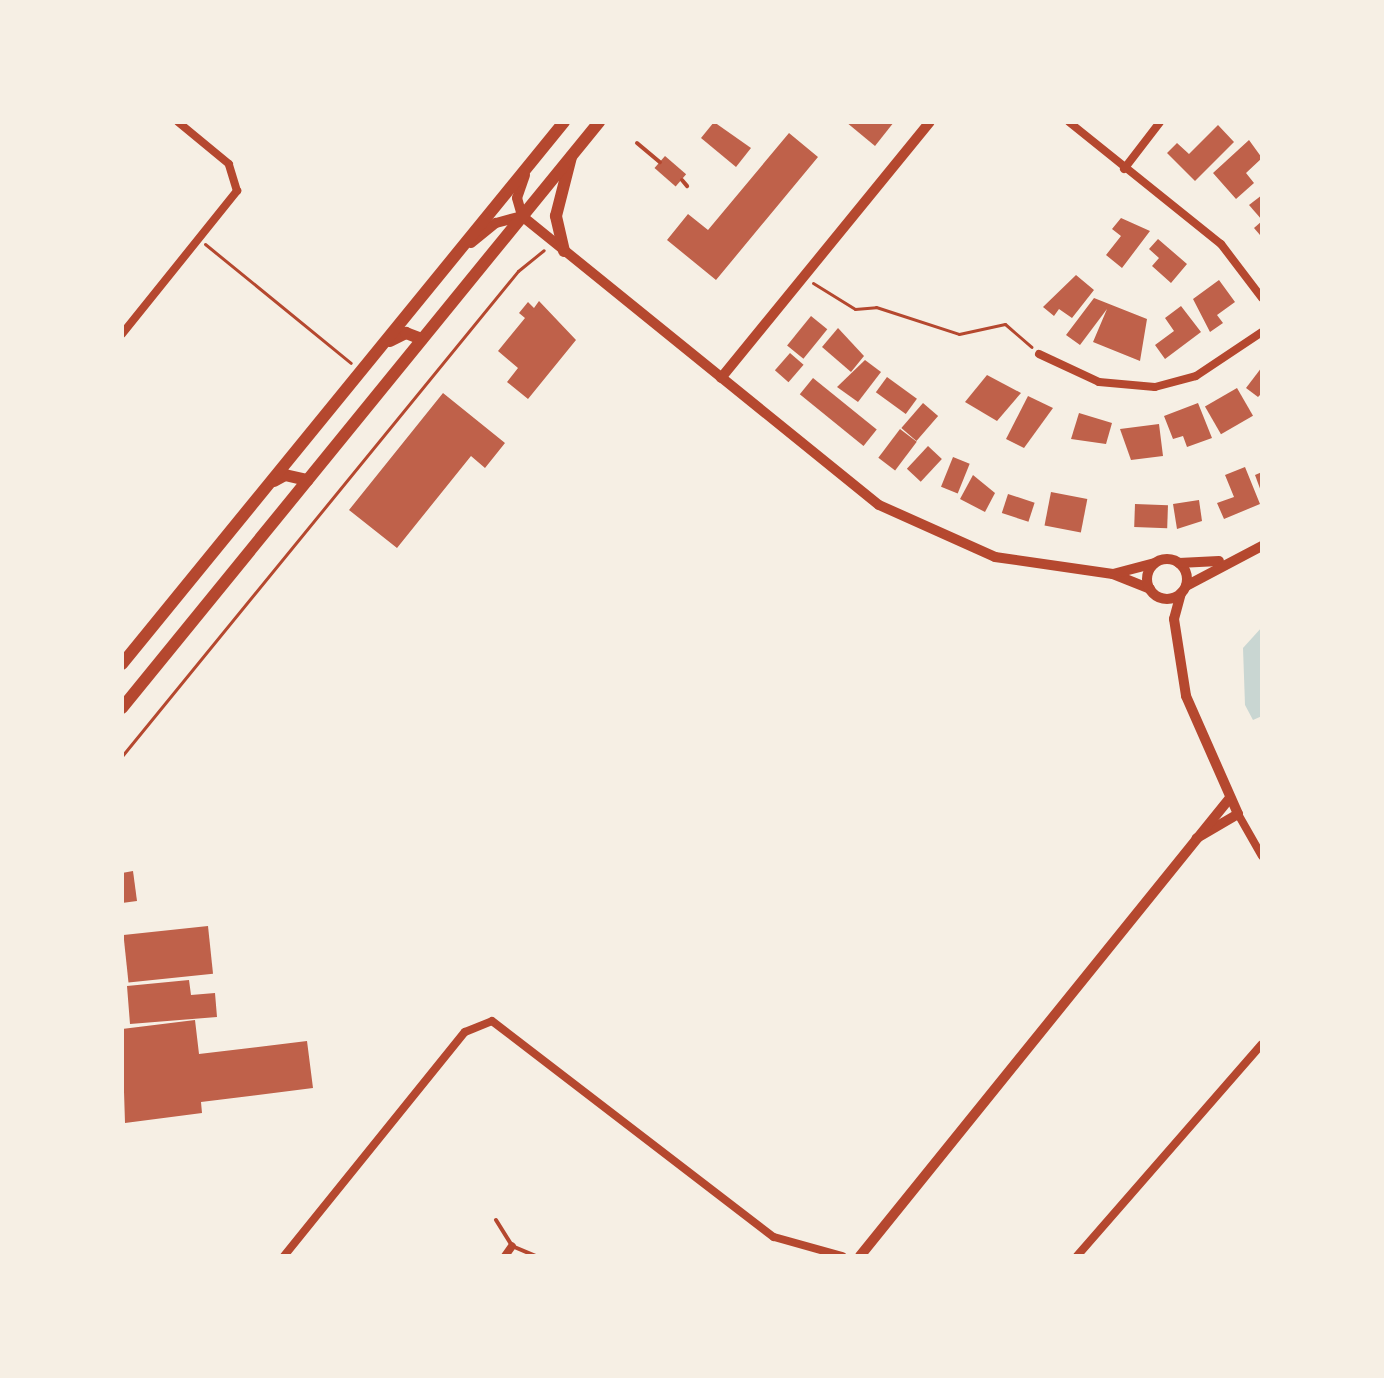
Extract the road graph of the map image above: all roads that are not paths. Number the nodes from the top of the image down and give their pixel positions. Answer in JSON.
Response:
{"nodes":[{"id":1,"x":178,"y":122,"type":"edge"},
{"id":2,"x":564,"y":122,"type":"edge"},
{"id":3,"x":599,"y":122,"type":"edge"},
{"id":4,"x":930,"y":122,"type":"edge"},
{"id":5,"x":1069,"y":122,"type":"edge"},
{"id":6,"x":1160,"y":122,"type":"edge"},
{"id":7,"x":637,"y":143,"type":"dead end"},
{"id":8,"x":571,"y":157,"type":"junction"},
{"id":9,"x":660,"y":162,"type":"dead end"},
{"id":10,"x":532,"y":163,"type":"junction"},
{"id":11,"x":1124,"y":169,"type":"junction"},
{"id":12,"x":682,"y":180,"type":"dead end"},
{"id":13,"x":687,"y":186,"type":"dead end"},
{"id":14,"x":522,"y":216,"type":"junction"},
{"id":15,"x":564,"y":251,"type":"junction"},
{"id":16,"x":458,"y":256,"type":"junction"},
{"id":17,"x":1262,"y":298,"type":"edge"},
{"id":18,"x":1262,"y":332,"type":"edge"},
{"id":19,"x":122,"y":334,"type":"edge"},
{"id":20,"x":422,"y":339,"type":"junction"},
{"id":21,"x":378,"y":351,"type":"junction"},
{"id":22,"x":1039,"y":354,"type":"road end"},
{"id":23,"x":721,"y":378,"type":"junction"},
{"id":24,"x":307,"y":480,"type":"junction"},
{"id":25,"x":268,"y":485,"type":"junction"},
{"id":26,"x":1262,"y":546,"type":"edge"},
{"id":27,"x":1221,"y":561,"type":"junction"},
{"id":28,"x":1155,"y":563,"type":"junction"},
{"id":29,"x":1179,"y":563,"type":"junction"},
{"id":30,"x":1113,"y":574,"type":"junction"},
{"id":31,"x":1150,"y":589,"type":"junction"},
{"id":32,"x":1183,"y":589,"type":"junction"},
{"id":33,"x":1160,"y":597,"type":"junction"},
{"id":34,"x":1174,"y":619,"type":"junction"},
{"id":35,"x":122,"y":664,"type":"edge"},
{"id":36,"x":122,"y":708,"type":"edge"},
{"id":37,"x":1229,"y":799,"type":"junction"},
{"id":38,"x":1238,"y":814,"type":"junction"},
{"id":39,"x":1185,"y":845,"type":"junction"},
{"id":40,"x":1262,"y":856,"type":"edge"},
{"id":41,"x":1262,"y":1044,"type":"edge"},
{"id":42,"x":496,"y":1220,"type":"dead end"},
{"id":43,"x":512,"y":1246,"type":"junction"},
{"id":44,"x":284,"y":1256,"type":"edge"},
{"id":45,"x":505,"y":1256,"type":"edge"},
{"id":46,"x":536,"y":1256,"type":"edge"},
{"id":47,"x":842,"y":1256,"type":"edge"},
{"id":48,"x":860,"y":1256,"type":"edge"},
{"id":49,"x":1077,"y":1256,"type":"edge"}],
"edges":[{"from":1,"to":19,"type":"street"},
{"from":2,"to":10,"type":"main road"},
{"from":3,"to":8,"type":"main road"},
{"from":4,"to":23,"type":"street"},
{"from":5,"to":11,"type":"street"},
{"from":6,"to":11,"type":"street"},
{"from":7,"to":9,"type":"lane"},
{"from":8,"to":14,"type":"main road"},
{"from":8,"to":15,"type":"main road"},
{"from":10,"to":14,"type":"street"},
{"from":10,"to":16,"type":"main road"},
{"from":11,"to":17,"type":"street"},
{"from":12,"to":13,"type":"lane"},
{"from":14,"to":15,"type":"street"},
{"from":14,"to":16,"type":"street"},
{"from":14,"to":20,"type":"main road"},
{"from":15,"to":23,"type":"street"},
{"from":16,"to":21,"type":"main road"},
{"from":18,"to":22,"type":"street"},
{"from":20,"to":21,"type":"main road"},
{"from":20,"to":24,"type":"main road"},
{"from":21,"to":25,"type":"main road"},
{"from":23,"to":30,"type":"street"},
{"from":24,"to":25,"type":"main road"},
{"from":24,"to":36,"type":"main road"},
{"from":25,"to":35,"type":"main road"},
{"from":26,"to":27,"type":"street"},
{"from":27,"to":29,"type":"street"},
{"from":27,"to":32,"type":"street"},
{"from":28,"to":29,"type":"street"},
{"from":28,"to":30,"type":"street"},
{"from":28,"to":31,"type":"street"},
{"from":29,"to":32,"type":"street"},
{"from":30,"to":31,"type":"street"},
{"from":31,"to":33,"type":"street"},
{"from":32,"to":33,"type":"street"},
{"from":32,"to":34,"type":"street"},
{"from":33,"to":34,"type":"street"},
{"from":34,"to":37,"type":"street"},
{"from":37,"to":38,"type":"street"},
{"from":37,"to":39,"type":"street"},
{"from":38,"to":39,"type":"street"},
{"from":38,"to":40,"type":"street"},
{"from":39,"to":48,"type":"street"},
{"from":41,"to":49,"type":"street"},
{"from":42,"to":43,"type":"lane"},
{"from":43,"to":45,"type":"street"},
{"from":43,"to":46,"type":"lane"},
{"from":44,"to":47,"type":"street"}]}
